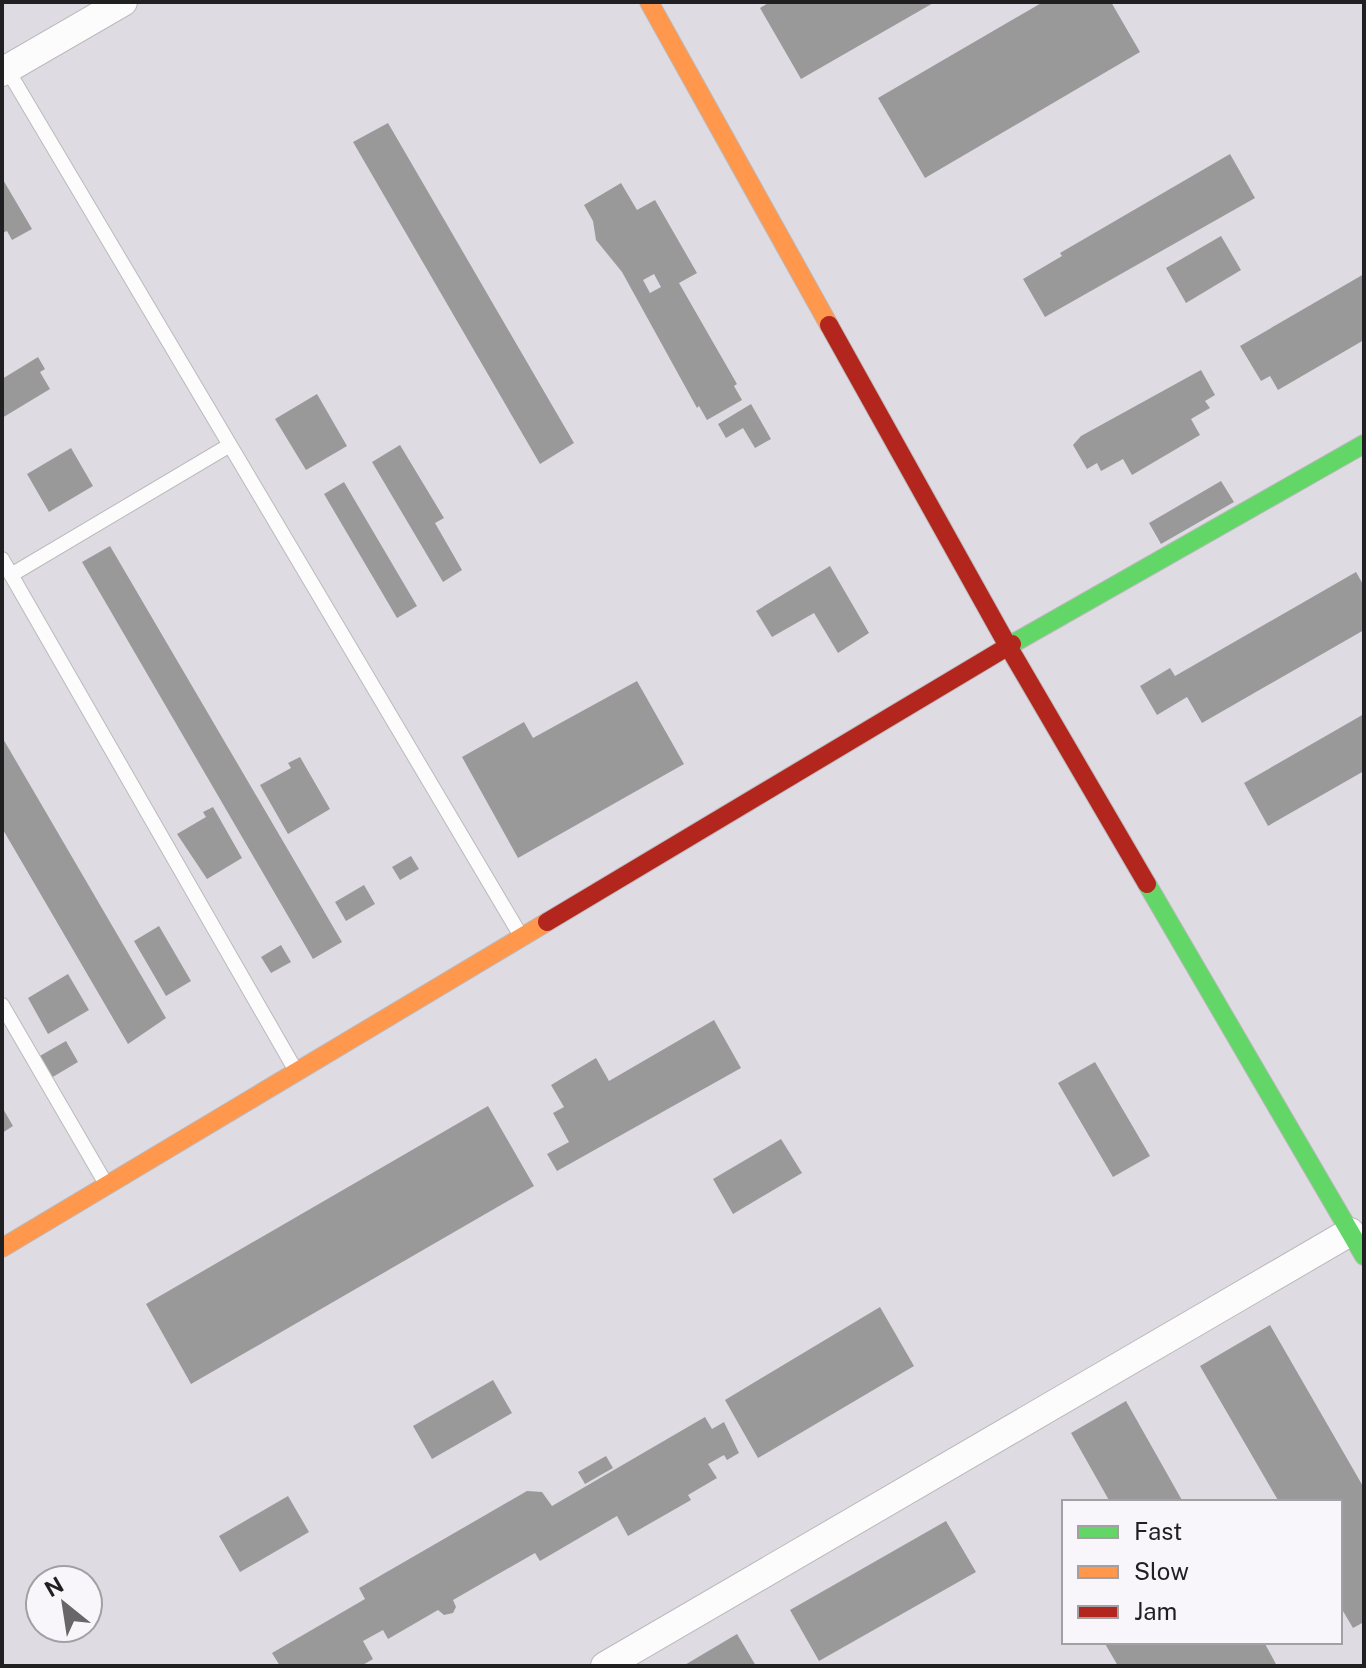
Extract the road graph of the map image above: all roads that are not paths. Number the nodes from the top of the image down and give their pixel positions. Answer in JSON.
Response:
{"nodes":[{"id":1,"x":123,"y":2,"type":"edge"},
{"id":2,"x":649,"y":2,"type":"edge"},
{"id":3,"x":5,"y":71,"type":"edge"},
{"id":4,"x":1364,"y":444,"type":"edge"},
{"id":5,"x":230,"y":445,"type":"junction"},
{"id":6,"x":2,"y":559,"type":"edge"},
{"id":7,"x":11,"y":575,"type":"junction"},
{"id":8,"x":1008,"y":646,"type":"junction"},
{"id":9,"x":521,"y":937,"type":"junction"},
{"id":10,"x":2,"y":1005,"type":"edge"},
{"id":11,"x":296,"y":1071,"type":"junction"},
{"id":12,"x":106,"y":1185,"type":"junction"},
{"id":13,"x":1357,"y":1244,"type":"edge"},
{"id":14,"x":2,"y":1248,"type":"edge"},
{"id":15,"x":605,"y":1666,"type":"edge"}],
"edges":[{"from":1,"to":3,"type":"street"},
{"from":2,"to":8,"type":"street"},
{"from":3,"to":5,"type":"lane"},
{"from":4,"to":8,"type":"street"},
{"from":5,"to":7,"type":"lane"},
{"from":5,"to":9,"type":"lane"},
{"from":6,"to":7,"type":"lane"},
{"from":7,"to":11,"type":"lane"},
{"from":8,"to":9,"type":"street"},
{"from":8,"to":13,"type":"street"},
{"from":9,"to":11,"type":"street"},
{"from":10,"to":12,"type":"lane"},
{"from":11,"to":12,"type":"street"},
{"from":12,"to":14,"type":"street"},
{"from":13,"to":15,"type":"street"}]}
